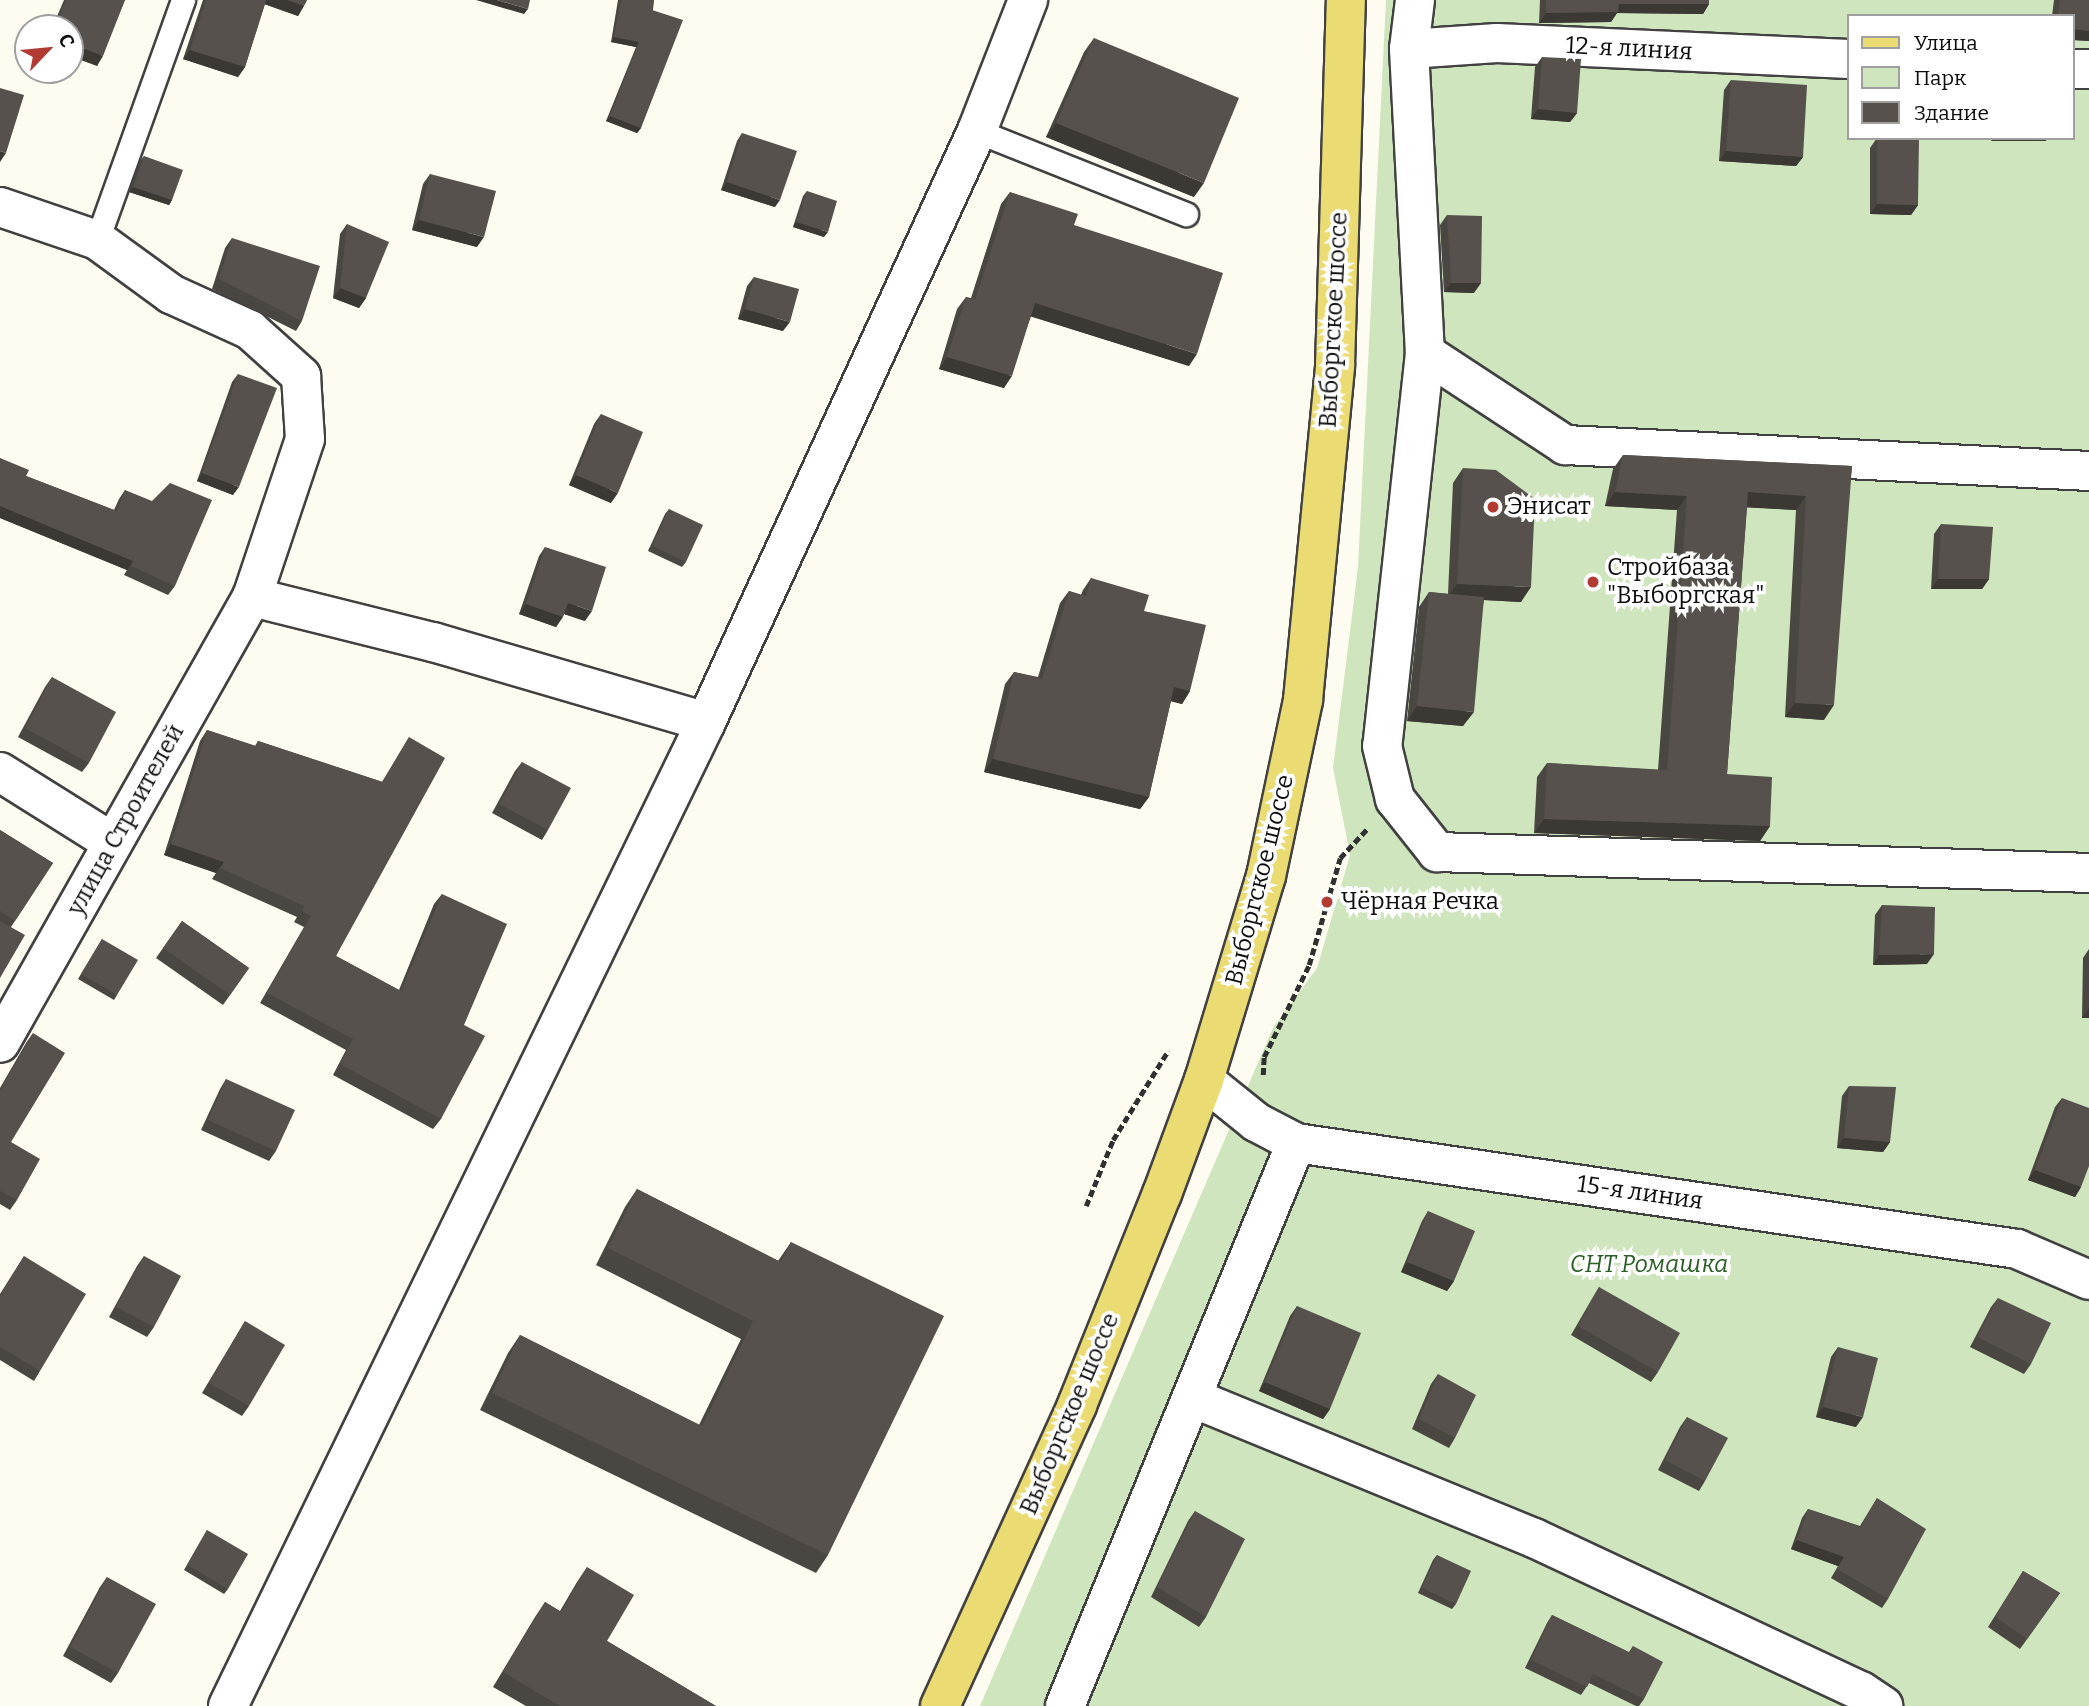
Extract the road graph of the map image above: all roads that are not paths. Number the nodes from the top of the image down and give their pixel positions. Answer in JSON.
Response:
{"nodes":[{"id":1,"x":183,"y":0,"type":"edge"},
{"id":2,"x":1027,"y":0,"type":"edge"},
{"id":3,"x":1346,"y":0,"type":"edge"},
{"id":4,"x":1415,"y":0,"type":"edge"},
{"id":5,"x":1409,"y":49,"type":"junction"},
{"id":6,"x":1848,"y":59,"type":"edge"},
{"id":7,"x":977,"y":131,"type":"junction"},
{"id":8,"x":0,"y":207,"type":"edge"},
{"id":9,"x":1186,"y":214,"type":"dead end"},
{"id":10,"x":97,"y":240,"type":"junction"},
{"id":11,"x":1425,"y":353,"type":"junction"},
{"id":12,"x":2089,"y":471,"type":"edge"},
{"id":13,"x":252,"y":597,"type":"junction"},
{"id":14,"x":706,"y":722,"type":"junction"},
{"id":15,"x":0,"y":772,"type":"edge"},
{"id":16,"x":113,"y":843,"type":"junction"},
{"id":17,"x":2089,"y":873,"type":"edge"},
{"id":18,"x":0,"y":1043,"type":"edge"},
{"id":19,"x":1204,"y":1080,"type":"junction"},
{"id":20,"x":1296,"y":1143,"type":"junction"},
{"id":21,"x":2089,"y":1280,"type":"edge"},
{"id":22,"x":1195,"y":1399,"type":"junction"},
{"id":23,"x":228,"y":1706,"type":"edge"},
{"id":24,"x":940,"y":1706,"type":"edge"},
{"id":25,"x":1065,"y":1706,"type":"edge"},
{"id":26,"x":1883,"y":1706,"type":"edge"}],
"edges":[{"from":1,"to":10,"type":"lane"},
{"from":2,"to":7,"type":"street"},
{"from":3,"to":19,"type":"main road","name":"Выборгское шоссе"},
{"from":4,"to":5,"type":"street"},
{"from":5,"to":6,"type":"street","name":"12-я линия"},
{"from":5,"to":11,"type":"street"},
{"from":7,"to":9,"type":"lane"},
{"from":7,"to":14,"type":"street"},
{"from":8,"to":10,"type":"street","name":"улица Строителей"},
{"from":10,"to":13,"type":"street","name":"улица Строителей"},
{"from":11,"to":12,"type":"street"},
{"from":11,"to":17,"type":"street"},
{"from":13,"to":14,"type":"street"},
{"from":13,"to":16,"type":"street","name":"улица Строителей"},
{"from":14,"to":23,"type":"street"},
{"from":15,"to":16,"type":"street"},
{"from":16,"to":18,"type":"street","name":"улица Строителей"},
{"from":19,"to":20,"type":"street","name":"15-я линия"},
{"from":19,"to":24,"type":"main road","name":"Выборгское шоссе"},
{"from":20,"to":21,"type":"street","name":"15-я линия"},
{"from":20,"to":22,"type":"street"},
{"from":22,"to":25,"type":"street"},
{"from":22,"to":26,"type":"street"}]}
